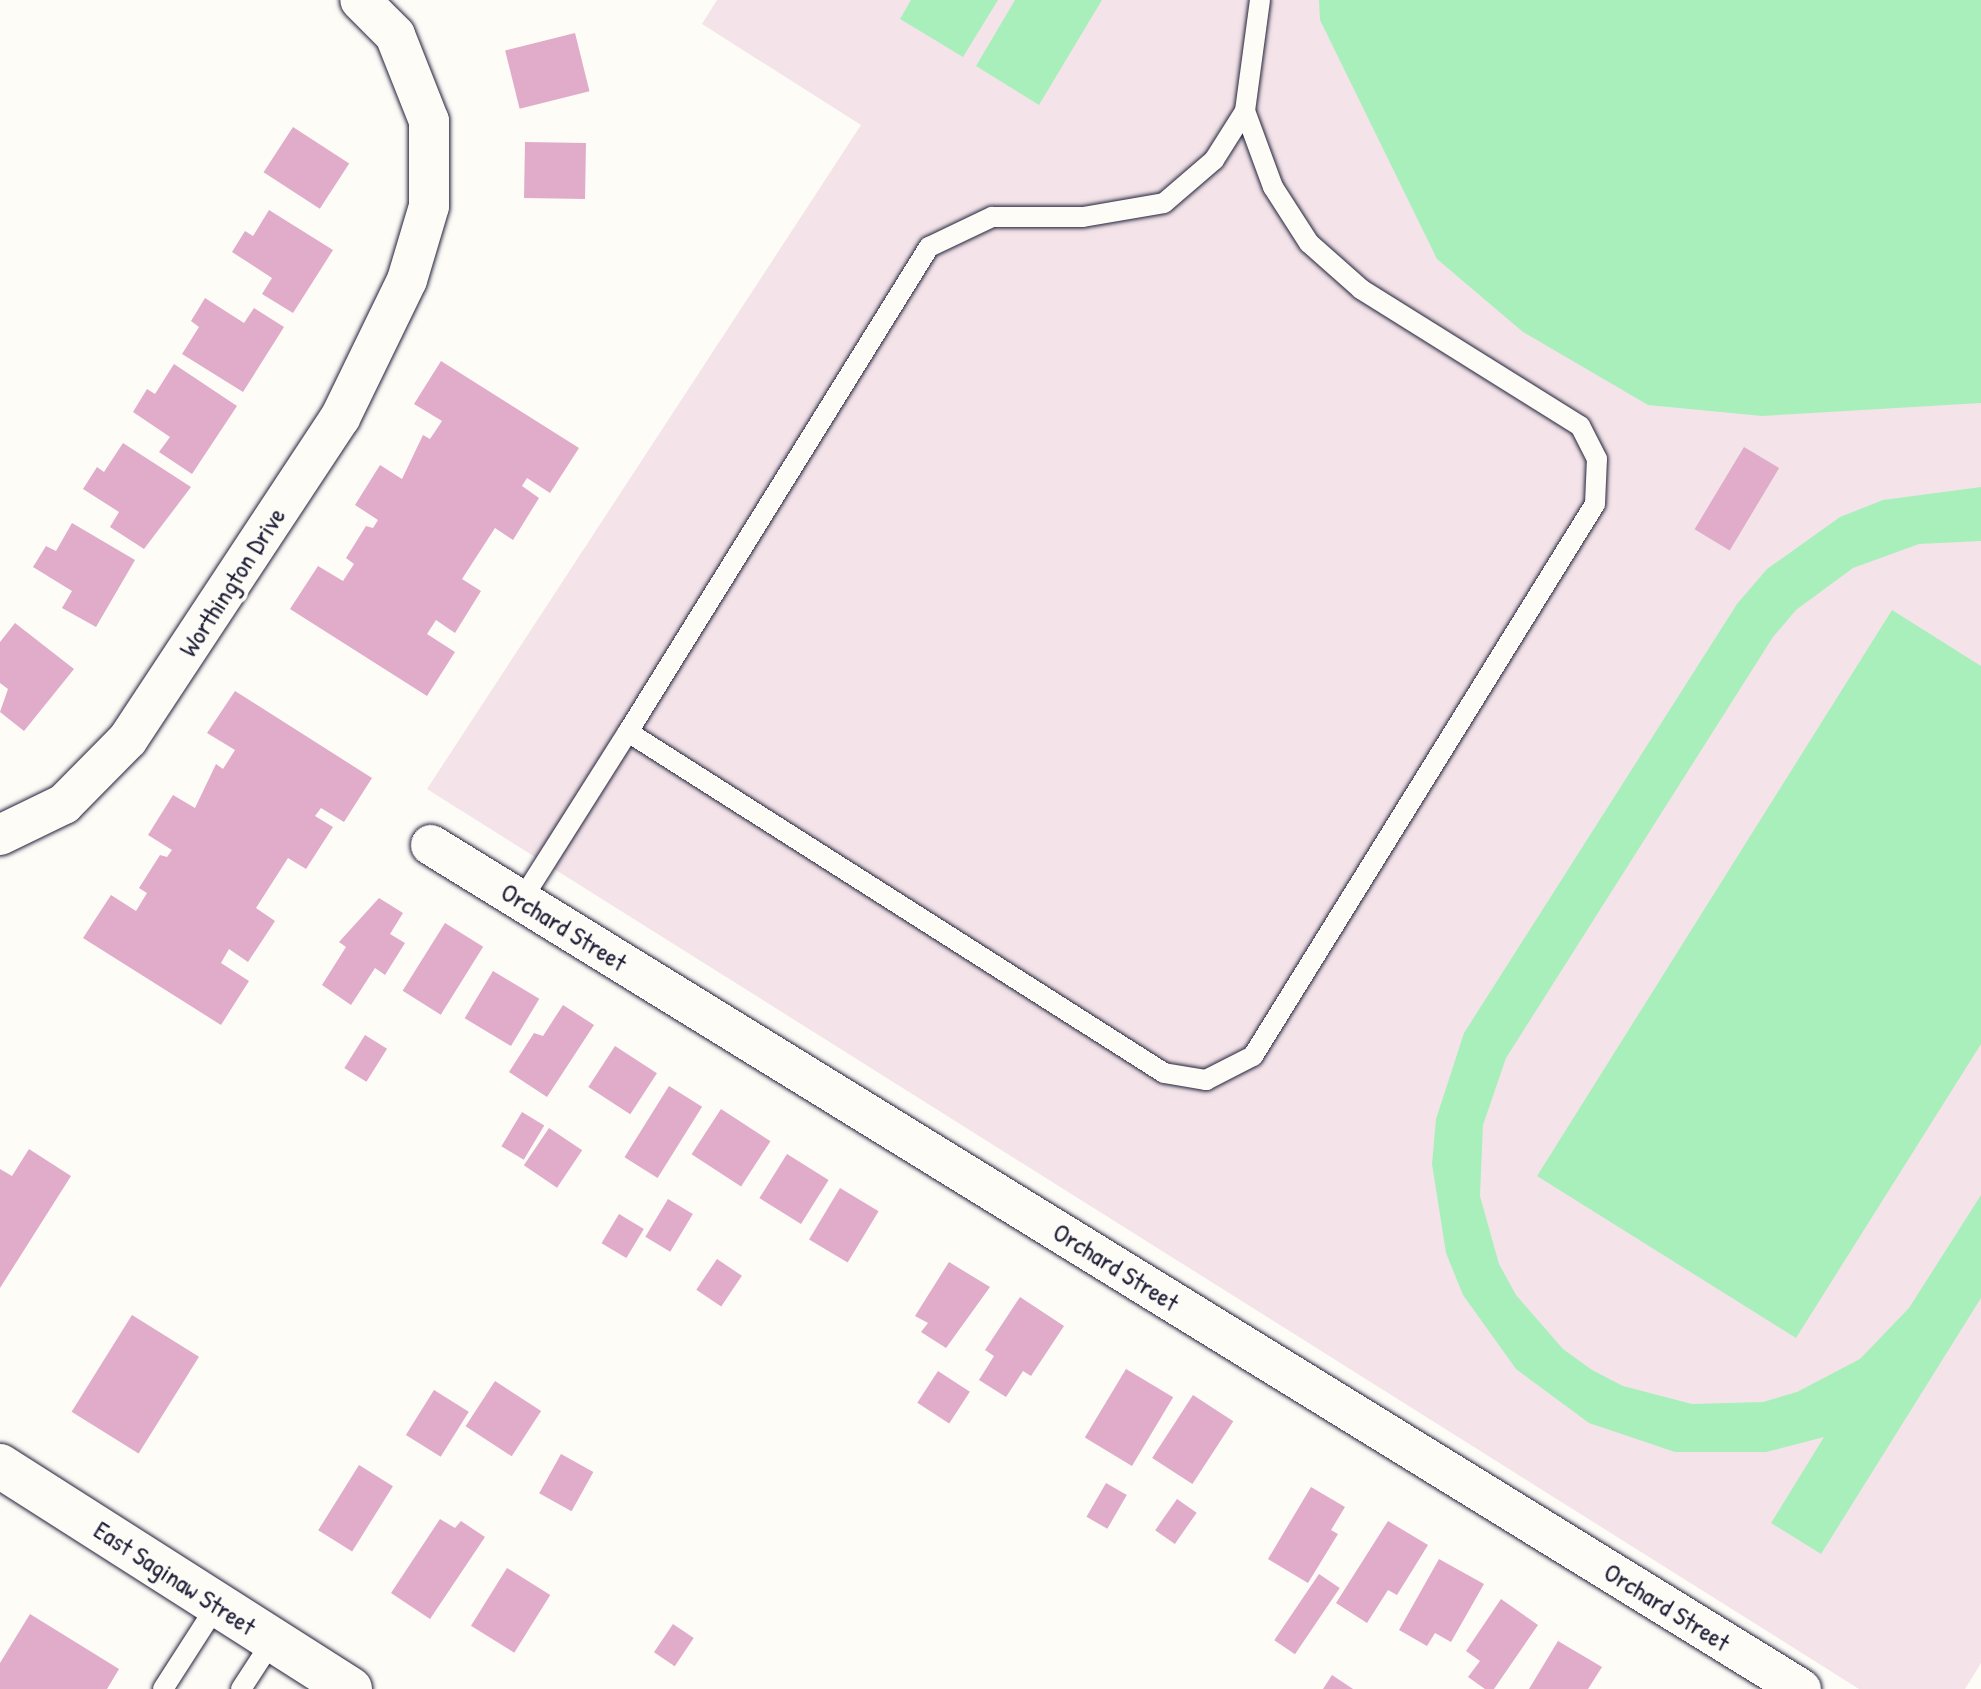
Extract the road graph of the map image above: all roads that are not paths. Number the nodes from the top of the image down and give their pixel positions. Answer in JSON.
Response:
{"nodes":[{"id":1,"x":360,"y":0,"type":"edge"},
{"id":2,"x":1260,"y":0,"type":"edge"},
{"id":3,"x":1245,"y":111,"type":"junction"},
{"id":4,"x":628,"y":732,"type":"junction"},
{"id":5,"x":0,"y":835,"type":"edge"},
{"id":6,"x":431,"y":845,"type":"dead end"},
{"id":7,"x":521,"y":901,"type":"junction"},
{"id":8,"x":0,"y":1466,"type":"edge"},
{"id":9,"x":217,"y":1605,"type":"junction"},
{"id":10,"x":273,"y":1640,"type":"junction"},
{"id":11,"x":163,"y":1689,"type":"edge"},
{"id":12,"x":241,"y":1689,"type":"edge"},
{"id":13,"x":350,"y":1689,"type":"edge"},
{"id":14,"x":1801,"y":1689,"type":"edge"}],
"edges":[{"from":1,"to":5,"type":"street","name":"Worthington Drive"},
{"from":2,"to":3,"type":"lane"},
{"from":3,"to":4,"type":"lane"},
{"from":3,"to":4,"type":"lane"},
{"from":4,"to":7,"type":"lane"},
{"from":6,"to":7,"type":"street","name":"Orchard Street"},
{"from":7,"to":14,"type":"street","name":"Orchard Street"},
{"from":8,"to":9,"type":"main road","name":"East Saginaw Street"},
{"from":9,"to":10,"type":"main road","name":"East Saginaw Street"},
{"from":9,"to":11,"type":"lane"},
{"from":10,"to":12,"type":"lane"},
{"from":10,"to":13,"type":"main road","name":"East Saginaw Street"}]}
